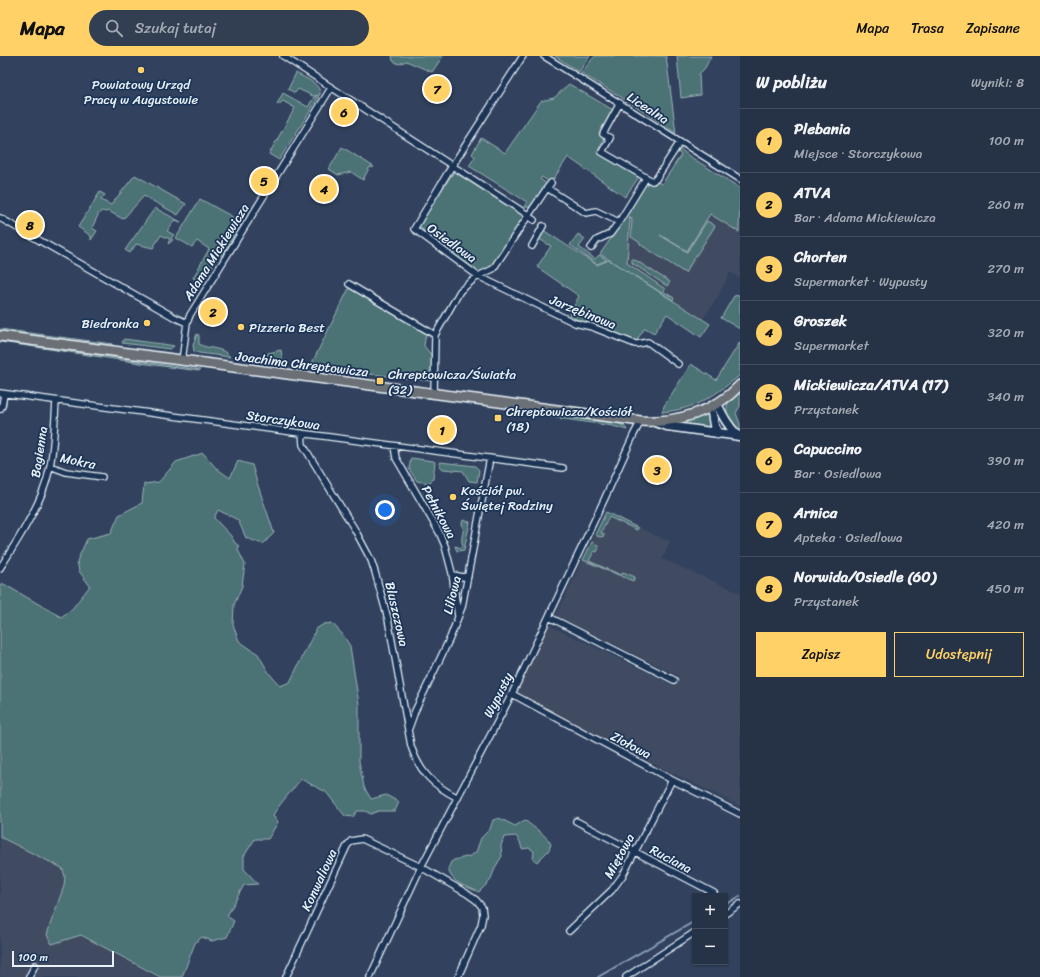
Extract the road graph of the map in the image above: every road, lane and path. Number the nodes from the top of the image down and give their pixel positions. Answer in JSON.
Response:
{"nodes":[{"id":1,"x":283,"y":56,"type":"edge"},
{"id":2,"x":523,"y":56,"type":"edge"},
{"id":3,"x":544,"y":56,"type":"edge"},
{"id":4,"x":331,"y":88,"type":"junction"},
{"id":5,"x":620,"y":103,"type":"junction"},
{"id":6,"x":680,"y":142,"type":"junction"},
{"id":7,"x":453,"y":165,"type":"junction"},
{"id":8,"x":646,"y":178,"type":"junction"},
{"id":9,"x":740,"y":179,"type":"edge"},
{"id":10,"x":528,"y":215,"type":"junction"},
{"id":11,"x":0,"y":218,"type":"edge"},
{"id":12,"x":534,"y":220,"type":"dead end"},
{"id":13,"x":619,"y":222,"type":"junction"},
{"id":14,"x":543,"y":226,"type":"dead end"},
{"id":15,"x":532,"y":246,"type":"dead end"},
{"id":16,"x":592,"y":248,"type":"dead end"},
{"id":17,"x":478,"y":276,"type":"junction"},
{"id":18,"x":349,"y":284,"type":"dead end"},
{"id":19,"x":187,"y":323,"type":"junction"},
{"id":20,"x":435,"y":335,"type":"junction"},
{"id":21,"x":0,"y":336,"type":"edge"},
{"id":22,"x":182,"y":361,"type":"junction"},
{"id":23,"x":678,"y":364,"type":"dead end"},
{"id":24,"x":740,"y":385,"type":"edge"},
{"id":25,"x":2,"y":393,"type":"edge"},
{"id":26,"x":434,"y":394,"type":"junction"},
{"id":27,"x":56,"y":400,"type":"junction"},
{"id":28,"x":714,"y":406,"type":"junction"},
{"id":29,"x":0,"y":409,"type":"edge"},
{"id":30,"x":641,"y":421,"type":"junction"},
{"id":31,"x":655,"y":422,"type":"junction"},
{"id":32,"x":302,"y":434,"type":"junction"},
{"id":33,"x":718,"y":434,"type":"junction"},
{"id":34,"x":739,"y":436,"type":"edge"},
{"id":35,"x":394,"y":446,"type":"junction"},
{"id":36,"x":490,"y":458,"type":"junction"},
{"id":37,"x":50,"y":466,"type":"junction"},
{"id":38,"x":563,"y":468,"type":"dead end"},
{"id":39,"x":102,"y":477,"type":"dead end"},
{"id":40,"x":0,"y":568,"type":"edge"},
{"id":41,"x":453,"y":576,"type":"junction"},
{"id":42,"x":468,"y":576,"type":"junction"},
{"id":43,"x":458,"y":616,"type":"junction"},
{"id":44,"x":549,"y":617,"type":"junction"},
{"id":45,"x":674,"y":680,"type":"dead end"},
{"id":46,"x":512,"y":694,"type":"junction"},
{"id":47,"x":409,"y":730,"type":"junction"},
{"id":48,"x":672,"y":780,"type":"junction"},
{"id":49,"x":458,"y":798,"type":"junction"},
{"id":50,"x":740,"y":814,"type":"edge"},
{"id":51,"x":576,"y":821,"type":"dead end"},
{"id":52,"x":634,"y":852,"type":"junction"},
{"id":53,"x":421,"y":867,"type":"junction"},
{"id":54,"x":714,"y":893,"type":"dead end"},
{"id":55,"x":740,"y":904,"type":"edge"},
{"id":56,"x":728,"y":912,"type":"edge"},
{"id":57,"x":569,"y":931,"type":"dead end"},
{"id":58,"x":692,"y":934,"type":"edge"},
{"id":59,"x":35,"y":965,"type":"dead end"},
{"id":60,"x":29,"y":977,"type":"edge"},
{"id":61,"x":286,"y":977,"type":"edge"},
{"id":62,"x":370,"y":977,"type":"edge"},
{"id":63,"x":458,"y":977,"type":"edge"},
{"id":64,"x":626,"y":977,"type":"edge"}],
"edges":[{"from":1,"to":4,"type":"street"},
{"from":2,"to":7,"type":"street","name":"Osiedlowa"},
{"from":3,"to":5,"type":"street","name":"Licealna"},
{"from":4,"to":7,"type":"street"},
{"from":4,"to":19,"type":"street","name":"Adama Mickiewicza"},
{"from":5,"to":6,"type":"street","name":"Licealna"},
{"from":5,"to":8,"type":"street"},
{"from":6,"to":8,"type":"street"},
{"from":6,"to":9,"type":"street","name":"Licealna"},
{"from":7,"to":10,"type":"street"},
{"from":7,"to":17,"type":"street","name":"Osiedlowa"},
{"from":8,"to":13,"type":"street"},
{"from":10,"to":12,"type":"street"},
{"from":10,"to":13,"type":"street"},
{"from":10,"to":17,"type":"street"},
{"from":11,"to":19,"type":"street"},
{"from":13,"to":16,"type":"street"},
{"from":14,"to":15,"type":"street"},
{"from":17,"to":20,"type":"street"},
{"from":17,"to":23,"type":"street","name":"Jarzębinowa"},
{"from":18,"to":20,"type":"street"},
{"from":19,"to":22,"type":"street","name":"Adama Mickiewicza"},
{"from":20,"to":26,"type":"street"},
{"from":21,"to":22,"type":"main road","name":"Joachima Chreptowicza"},
{"from":22,"to":26,"type":"main road","name":"Joachima Chreptowicza"},
{"from":24,"to":28,"type":"main road"},
{"from":25,"to":27,"type":"street","name":"Storczykowa"},
{"from":25,"to":29,"type":"street"},
{"from":26,"to":30,"type":"main road","name":"Joachima Chreptowicza"},
{"from":27,"to":32,"type":"street","name":"Storczykowa"},
{"from":27,"to":37,"type":"street","name":"Bagienna"},
{"from":28,"to":31,"type":"main road","name":"Joachima Chreptowicza"},
{"from":28,"to":33,"type":"main road"},
{"from":28,"to":34,"type":"main road"},
{"from":30,"to":31,"type":"main road","name":"Joachima Chreptowicza"},
{"from":30,"to":44,"type":"street","name":"Wypusty"},
{"from":31,"to":33,"type":"main road"},
{"from":32,"to":35,"type":"street","name":"Storczykowa"},
{"from":32,"to":47,"type":"street","name":"Bluszczowa"},
{"from":33,"to":34,"type":"main road"},
{"from":35,"to":36,"type":"street","name":"Storczykowa"},
{"from":35,"to":41,"type":"street","name":"Pełnikowa"},
{"from":36,"to":38,"type":"street","name":"Storczykowa"},
{"from":36,"to":42,"type":"street","name":"Liliowa"},
{"from":37,"to":39,"type":"street","name":"Mokra"},
{"from":37,"to":40,"type":"street","name":"Bagienna"},
{"from":41,"to":42,"type":"street"},
{"from":41,"to":43,"type":"street","name":"Pełnikowa"},
{"from":42,"to":43,"type":"street","name":"Liliowa"},
{"from":43,"to":47,"type":"street","name":"Liliowa"},
{"from":44,"to":45,"type":"street"},
{"from":44,"to":46,"type":"street","name":"Wypusty"},
{"from":46,"to":48,"type":"street","name":"Ziołowa"},
{"from":46,"to":49,"type":"street","name":"Wypusty"},
{"from":47,"to":49,"type":"street","name":"Bluszczowa"},
{"from":48,"to":50,"type":"street","name":"Ziołowa"},
{"from":48,"to":52,"type":"street","name":"Miętowa"},
{"from":49,"to":53,"type":"street","name":"Wypusty"},
{"from":51,"to":52,"type":"street","name":"Ruciana"},
{"from":52,"to":54,"type":"street","name":"Ruciana"},
{"from":52,"to":57,"type":"street","name":"Miętowa"},
{"from":53,"to":61,"type":"street","name":"Konwaliowa"},
{"from":53,"to":62,"type":"street","name":"Wypusty"},
{"from":53,"to":63,"type":"street"},
{"from":55,"to":56,"type":"street"},
{"from":58,"to":64,"type":"street"},
{"from":59,"to":60,"type":"street"}]}
